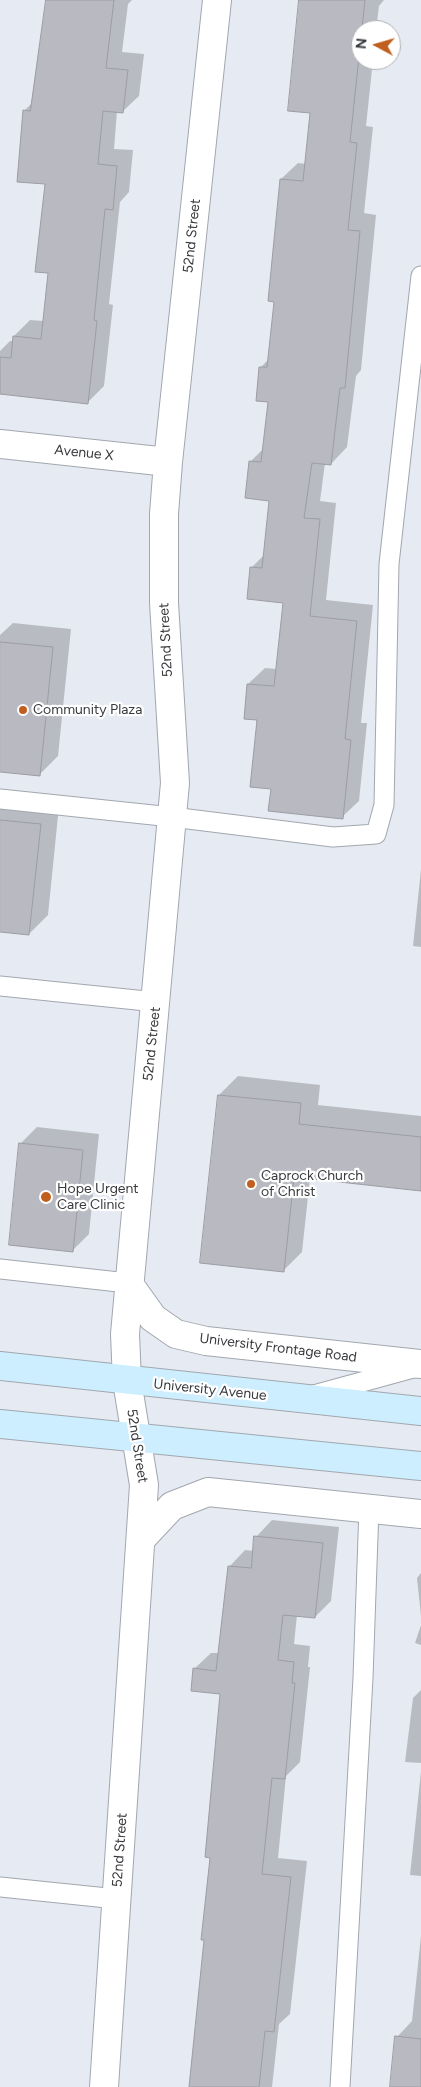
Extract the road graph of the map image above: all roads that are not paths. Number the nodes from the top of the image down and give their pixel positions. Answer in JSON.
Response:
{"nodes":[{"id":1,"x":217,"y":0,"type":"edge"},
{"id":2,"x":421,"y":276,"type":"edge"},
{"id":3,"x":0,"y":444,"type":"edge"},
{"id":4,"x":168,"y":462,"type":"junction"},
{"id":5,"x":0,"y":799,"type":"edge"},
{"id":6,"x":172,"y":817,"type":"junction"},
{"id":7,"x":0,"y":986,"type":"edge"},
{"id":8,"x":156,"y":1002,"type":"junction"},
{"id":9,"x":0,"y":1269,"type":"edge"},
{"id":10,"x":128,"y":1283,"type":"junction"},
{"id":11,"x":421,"y":1364,"type":"edge"},
{"id":12,"x":0,"y":1366,"type":"edge"},
{"id":13,"x":127,"y":1381,"type":"junction"},
{"id":14,"x":299,"y":1400,"type":"junction"},
{"id":15,"x":421,"y":1411,"type":"edge"},
{"id":16,"x":0,"y":1424,"type":"edge"},
{"id":17,"x":137,"y":1438,"type":"junction"},
{"id":18,"x":421,"y":1466,"type":"edge"},
{"id":19,"x":369,"y":1508,"type":"junction"},
{"id":20,"x":421,"y":1514,"type":"edge"},
{"id":21,"x":142,"y":1538,"type":"junction"},
{"id":22,"x":0,"y":1887,"type":"edge"},
{"id":23,"x":117,"y":1899,"type":"junction"},
{"id":24,"x":104,"y":2087,"type":"edge"},
{"id":25,"x":340,"y":2087,"type":"edge"}],
"edges":[{"from":1,"to":4,"type":"street","name":"52nd Street"},
{"from":2,"to":6,"type":"lane"},
{"from":3,"to":4,"type":"street","name":"Avenue X"},
{"from":4,"to":6,"type":"street","name":"52nd Street"},
{"from":5,"to":6,"type":"lane"},
{"from":6,"to":8,"type":"street","name":"52nd Street"},
{"from":7,"to":8,"type":"lane"},
{"from":8,"to":10,"type":"street","name":"52nd Street"},
{"from":9,"to":10,"type":"lane"},
{"from":10,"to":11,"type":"street","name":"University Frontage Road"},
{"from":10,"to":13,"type":"street","name":"52nd Street"},
{"from":11,"to":14,"type":"lane"},
{"from":12,"to":13,"type":"main road","name":"University Avenue"},
{"from":13,"to":14,"type":"main road","name":"University Avenue"},
{"from":13,"to":17,"type":"street","name":"52nd Street"},
{"from":14,"to":15,"type":"main road","name":"University Avenue"},
{"from":16,"to":17,"type":"main road"},
{"from":17,"to":18,"type":"main road"},
{"from":17,"to":21,"type":"street","name":"52nd Street"},
{"from":19,"to":20,"type":"street"},
{"from":19,"to":21,"type":"street"},
{"from":19,"to":25,"type":"lane"},
{"from":21,"to":23,"type":"street","name":"52nd Street"},
{"from":22,"to":23,"type":"lane"},
{"from":23,"to":24,"type":"street","name":"52nd Street"}]}
